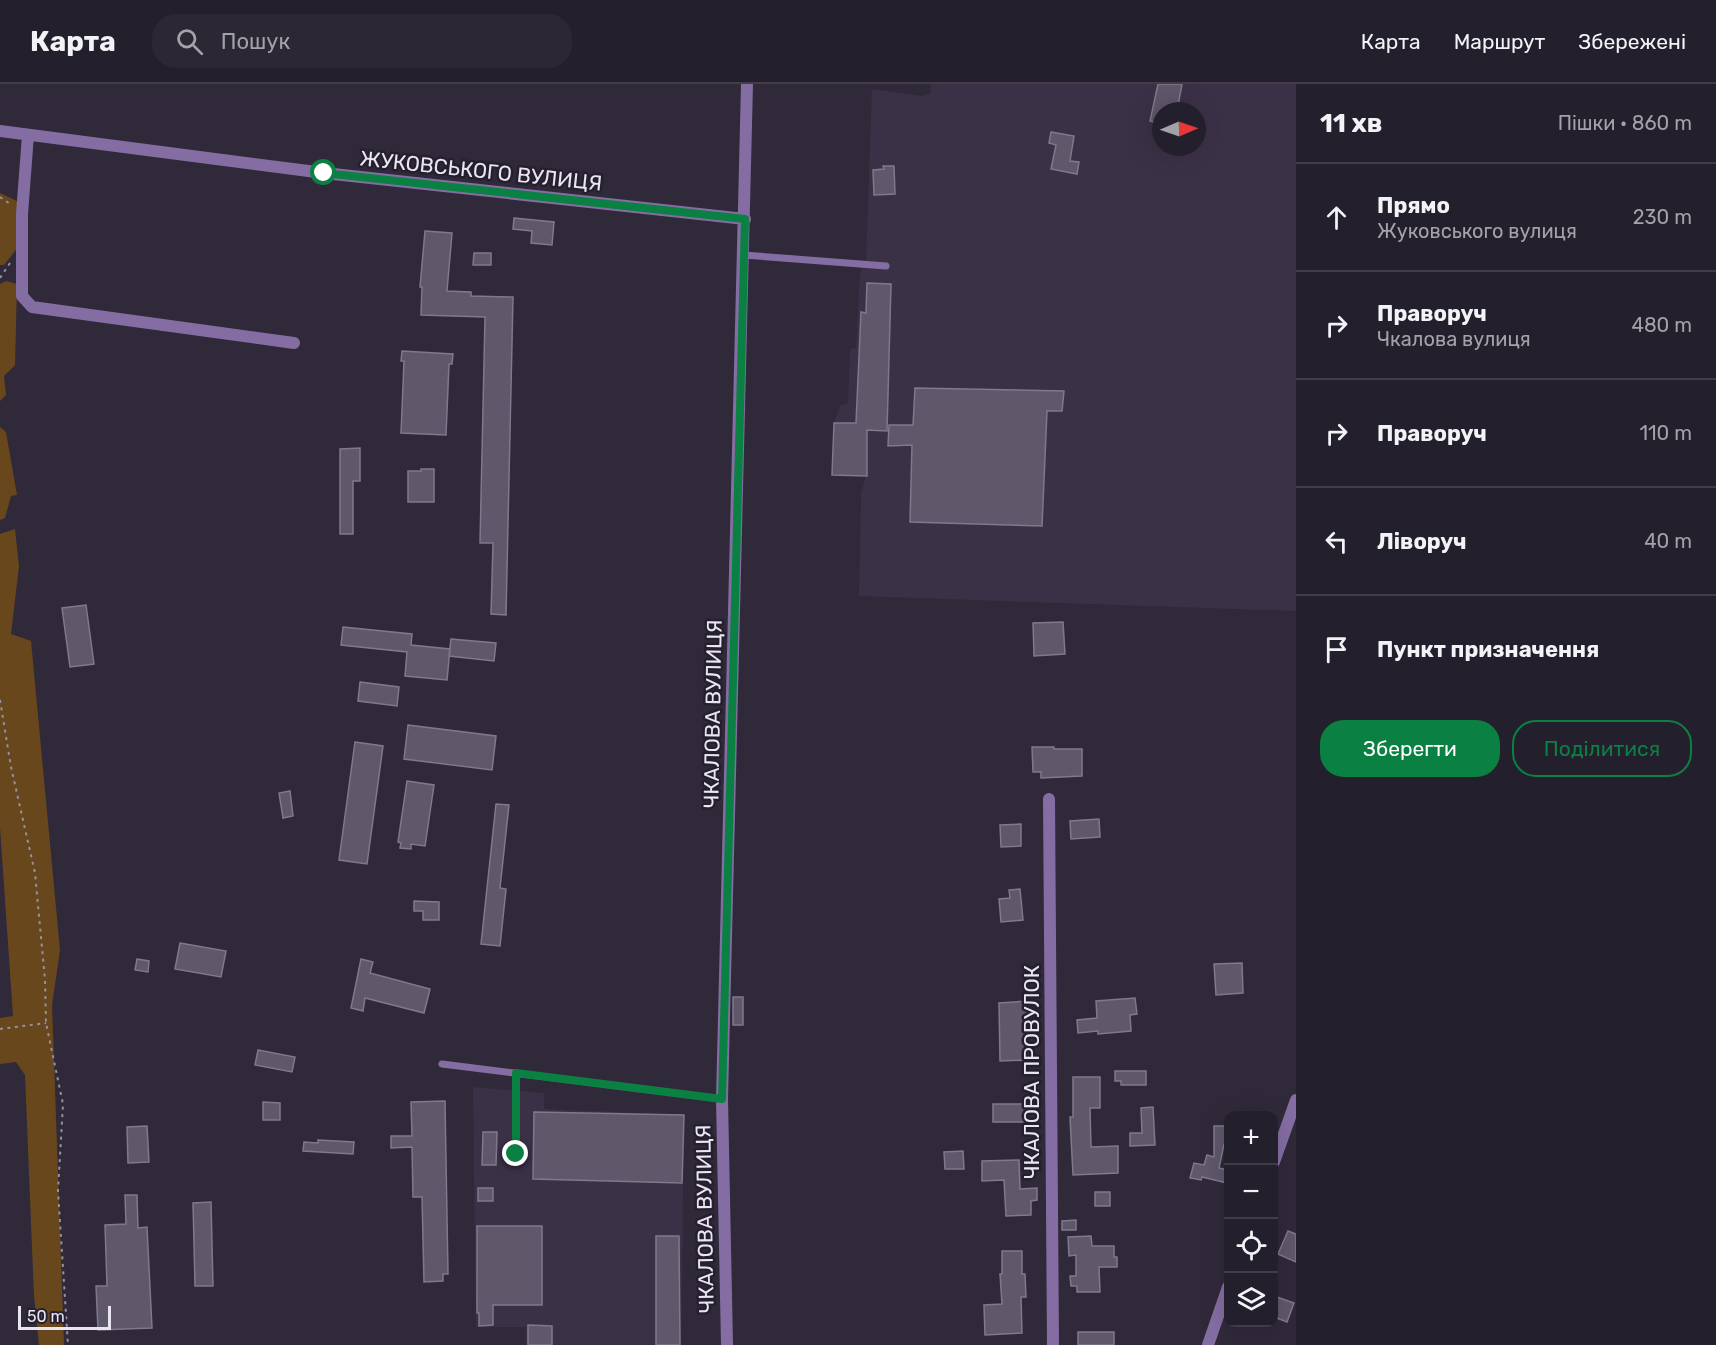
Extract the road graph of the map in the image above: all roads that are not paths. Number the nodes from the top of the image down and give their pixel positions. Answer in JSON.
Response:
{"nodes":[{"id":1,"x":747,"y":84,"type":"edge"},
{"id":2,"x":0,"y":131,"type":"edge"},
{"id":3,"x":28,"y":135,"type":"junction"},
{"id":4,"x":745,"y":219,"type":"junction"},
{"id":5,"x":744,"y":255,"type":"junction"},
{"id":6,"x":886,"y":266,"type":"dead end"},
{"id":7,"x":294,"y":343,"type":"dead end"},
{"id":8,"x":1049,"y":799,"type":"dead end"},
{"id":9,"x":442,"y":1064,"type":"dead end"},
{"id":10,"x":516,"y":1073,"type":"junction"},
{"id":11,"x":722,"y":1099,"type":"junction"},
{"id":12,"x":1296,"y":1100,"type":"edge"},
{"id":13,"x":1278,"y":1151,"type":"edge"},
{"id":14,"x":516,"y":1154,"type":"dead end"},
{"id":15,"x":1224,"y":1299,"type":"edge"},
{"id":16,"x":727,"y":1345,"type":"edge"},
{"id":17,"x":1053,"y":1345,"type":"edge"},
{"id":18,"x":1208,"y":1345,"type":"edge"}],
"edges":[{"from":1,"to":4,"type":"street","name":"ЧКАЛОВА ВУЛИЦЯ"},
{"from":2,"to":3,"type":"street","name":"ЖУКОВСЬКОГО ВУЛИЦЯ"},
{"from":3,"to":4,"type":"street","name":"ЖУКОВСЬКОГО ВУЛИЦЯ"},
{"from":3,"to":7,"type":"street"},
{"from":4,"to":5,"type":"street","name":"ЧКАЛОВА ВУЛИЦЯ"},
{"from":5,"to":6,"type":"lane"},
{"from":5,"to":11,"type":"street","name":"ЧКАЛОВА ВУЛИЦЯ"},
{"from":8,"to":17,"type":"street","name":"ЧКАЛОВА ПРОВУЛОК"},
{"from":9,"to":10,"type":"lane"},
{"from":10,"to":11,"type":"lane"},
{"from":10,"to":14,"type":"lane"},
{"from":11,"to":16,"type":"street","name":"ЧКАЛОВА ВУЛИЦЯ"},
{"from":12,"to":13,"type":"street"},
{"from":15,"to":18,"type":"street"}]}
